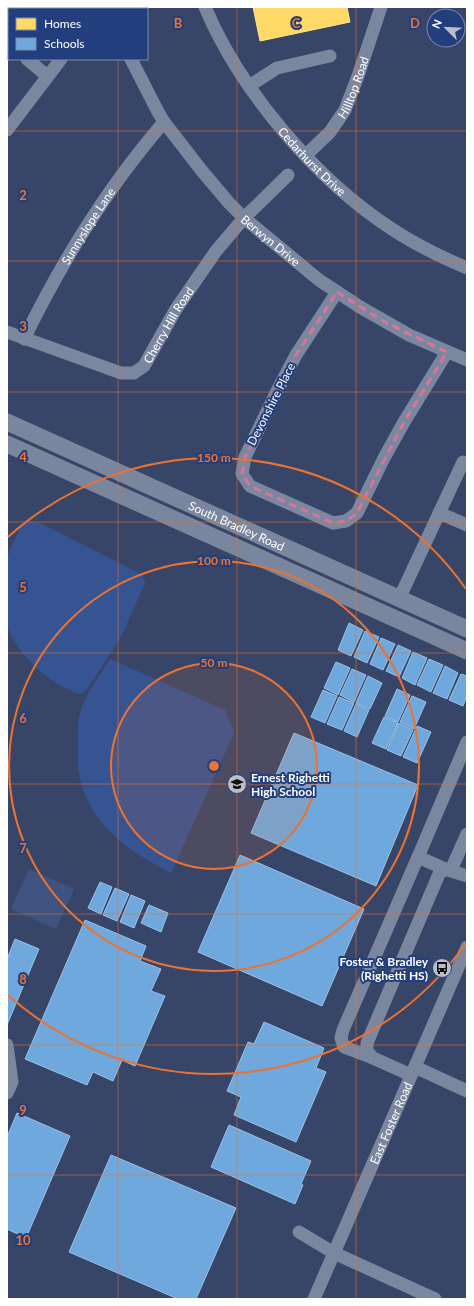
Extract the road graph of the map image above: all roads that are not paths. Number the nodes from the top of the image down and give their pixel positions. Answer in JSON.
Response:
{"nodes":[{"id":1,"x":205,"y":7,"type":"edge"},
{"id":2,"x":381,"y":7,"type":"edge"},
{"id":3,"x":330,"y":56,"type":"dead end"},
{"id":4,"x":28,"y":60,"type":"edge"},
{"id":5,"x":60,"y":60,"type":"edge"},
{"id":6,"x":132,"y":60,"type":"edge"},
{"id":7,"x":48,"y":76,"type":"junction"},
{"id":8,"x":249,"y":86,"type":"junction"},
{"id":9,"x":164,"y":122,"type":"junction"},
{"id":10,"x":7,"y":130,"type":"edge"},
{"id":11,"x":306,"y":155,"type":"junction"},
{"id":12,"x":288,"y":175,"type":"dead end"},
{"id":13,"x":244,"y":218,"type":"junction"},
{"id":14,"x":467,"y":268,"type":"edge"},
{"id":15,"x":337,"y":292,"type":"junction"},
{"id":16,"x":7,"y":332,"type":"edge"},
{"id":17,"x":24,"y":339,"type":"junction"},
{"id":18,"x":447,"y":352,"type":"junction"},
{"id":19,"x":467,"y":360,"type":"edge"},
{"id":20,"x":7,"y":422,"type":"edge"},
{"id":21,"x":7,"y":444,"type":"edge"},
{"id":22,"x":467,"y":464,"type":"edge"},
{"id":23,"x":439,"y":513,"type":"junction"},
{"id":24,"x":467,"y":525,"type":"edge"},
{"id":25,"x":400,"y":599,"type":"junction"},
{"id":26,"x":467,"y":629,"type":"edge"},
{"id":27,"x":467,"y":651,"type":"edge"},
{"id":28,"x":467,"y":742,"type":"edge"},
{"id":29,"x":467,"y":834,"type":"edge"},
{"id":30,"x":418,"y":857,"type":"junction"},
{"id":31,"x":448,"y":869,"type":"junction"},
{"id":32,"x":467,"y":876,"type":"edge"},
{"id":33,"x":467,"y":947,"type":"edge"},
{"id":34,"x":7,"y":1045,"type":"edge"},
{"id":35,"x":373,"y":1058,"type":"junction"},
{"id":36,"x":413,"y":1071,"type":"junction"},
{"id":37,"x":467,"y":1091,"type":"edge"},
{"id":38,"x":7,"y":1093,"type":"edge"},
{"id":39,"x":299,"y":1232,"type":"dead end"},
{"id":40,"x":334,"y":1253,"type":"junction"},
{"id":41,"x":314,"y":1299,"type":"edge"},
{"id":42,"x":435,"y":1299,"type":"edge"}],
"edges":[{"from":1,"to":8,"type":"street","name":"Cedarhurst Drive"},
{"from":2,"to":11,"type":"street","name":"Hilltop Road"},
{"from":3,"to":8,"type":"street"},
{"from":4,"to":7,"type":"street"},
{"from":5,"to":7,"type":"street"},
{"from":6,"to":9,"type":"street","name":"Berwyn Drive"},
{"from":7,"to":10,"type":"street"},
{"from":8,"to":11,"type":"street","name":"Cedarhurst Drive"},
{"from":9,"to":13,"type":"street","name":"Berwyn Drive"},
{"from":9,"to":17,"type":"street","name":"Sunnyslope Lane"},
{"from":11,"to":14,"type":"street","name":"Cedarhurst Drive"},
{"from":12,"to":13,"type":"street","name":"Cherry Hill Road"},
{"from":13,"to":15,"type":"street","name":"Berwyn Drive"},
{"from":13,"to":17,"type":"street","name":"Cherry Hill Road"},
{"from":15,"to":18,"type":"street","name":"Berwyn Drive"},
{"from":15,"to":18,"type":"street","name":"Devonshire Place"},
{"from":16,"to":17,"type":"street","name":"Cherry Hill Road"},
{"from":18,"to":19,"type":"street","name":"Berwyn Drive"},
{"from":20,"to":25,"type":"main road","name":"South Bradley Road"},
{"from":21,"to":27,"type":"main road","name":"South Bradley Road"},
{"from":22,"to":23,"type":"street"},
{"from":23,"to":24,"type":"street"},
{"from":23,"to":25,"type":"street"},
{"from":25,"to":26,"type":"main road","name":"South Bradley Road"},
{"from":28,"to":30,"type":"street"},
{"from":29,"to":31,"type":"street"},
{"from":30,"to":31,"type":"street"},
{"from":30,"to":35,"type":"street"},
{"from":31,"to":32,"type":"street"},
{"from":31,"to":35,"type":"street"},
{"from":33,"to":36,"type":"street","name":"East Foster Road"},
{"from":34,"to":38,"type":"street"},
{"from":35,"to":36,"type":"street"},
{"from":36,"to":37,"type":"street"},
{"from":36,"to":40,"type":"street","name":"East Foster Road"},
{"from":39,"to":40,"type":"street"},
{"from":40,"to":41,"type":"street","name":"East Foster Road"},
{"from":40,"to":42,"type":"street"}]}
